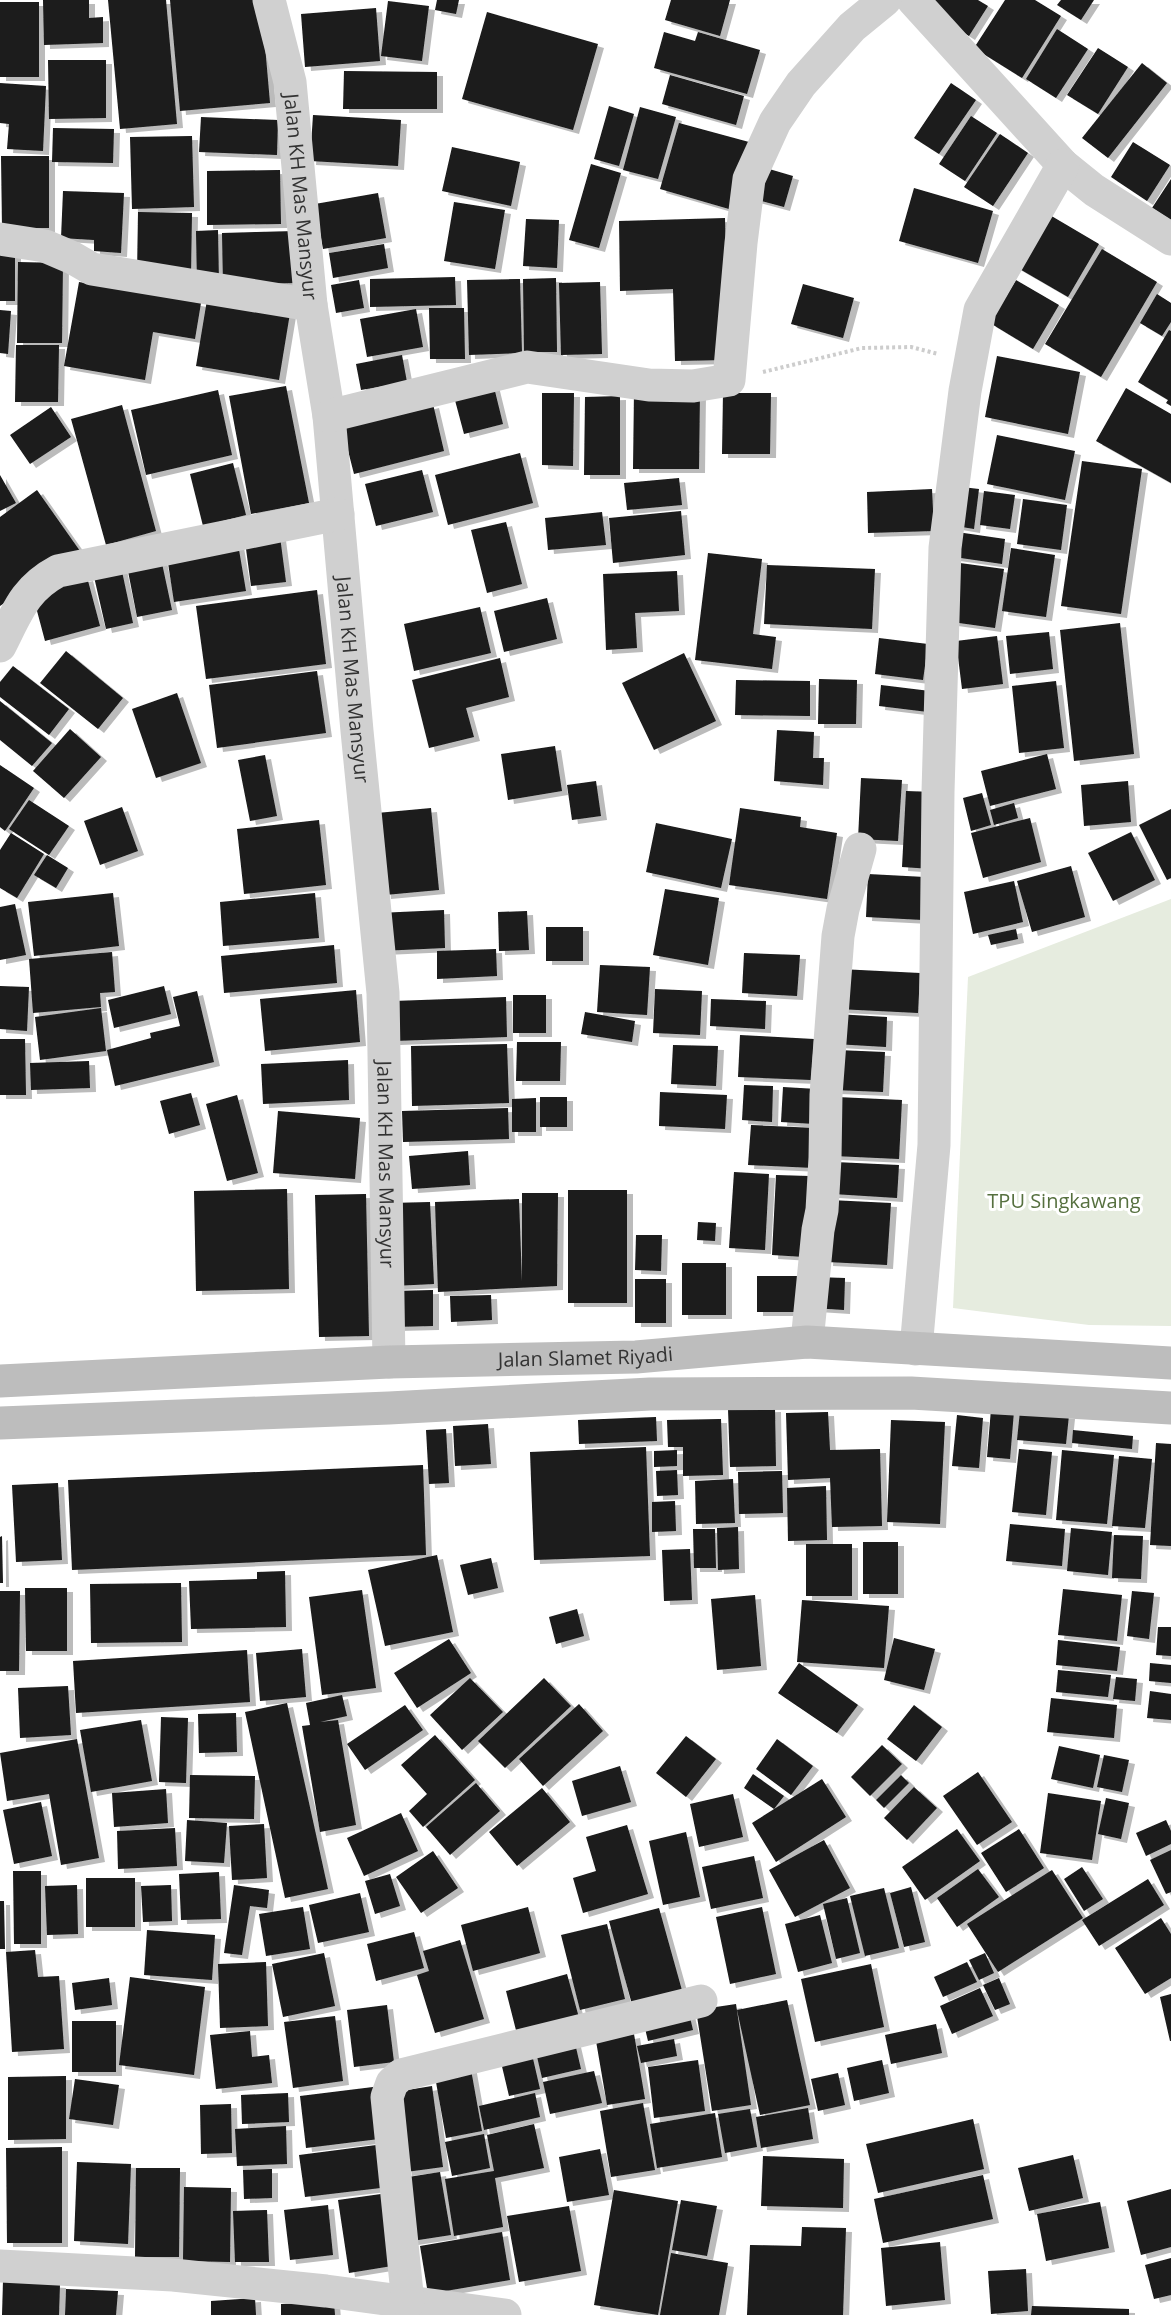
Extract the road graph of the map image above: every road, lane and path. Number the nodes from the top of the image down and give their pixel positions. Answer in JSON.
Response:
{"nodes":[{"id":1,"x":269,"y":0,"type":"edge"},
{"id":2,"x":885,"y":0,"type":"edge"},
{"id":3,"x":913,"y":0,"type":"edge"},
{"id":4,"x":1063,"y":165,"type":"junction"},
{"id":5,"x":0,"y":239,"type":"edge"},
{"id":6,"x":1171,"y":239,"type":"edge"},
{"id":7,"x":311,"y":305,"type":"junction"},
{"id":8,"x":970,"y":363,"type":"junction"},
{"id":9,"x":729,"y":380,"type":"junction"},
{"id":10,"x":329,"y":416,"type":"junction"},
{"id":11,"x":338,"y":514,"type":"junction"},
{"id":12,"x":0,"y":646,"type":"edge"},
{"id":13,"x":860,"y":849,"type":"dead end"},
{"id":14,"x":807,"y":1342,"type":"junction"},
{"id":15,"x":916,"y":1349,"type":"junction"},
{"id":16,"x":389,"y":1362,"type":"junction"},
{"id":17,"x":1171,"y":1363,"type":"edge"},
{"id":18,"x":0,"y":1381,"type":"edge"},
{"id":19,"x":1171,"y":1408,"type":"edge"},
{"id":20,"x":0,"y":1423,"type":"edge"},
{"id":21,"x":701,"y":2001,"type":"dead end"},
{"id":22,"x":0,"y":2266,"type":"edge"},
{"id":23,"x":408,"y":2303,"type":"junction"},
{"id":24,"x":505,"y":2315,"type":"edge"}],
"edges":[{"from":1,"to":7,"type":"street","name":"Jalan KH Mas Mansyur"},
{"from":2,"to":9,"type":"street"},
{"from":3,"to":4,"type":"street"},
{"from":4,"to":6,"type":"street"},
{"from":4,"to":8,"type":"street"},
{"from":5,"to":7,"type":"street"},
{"from":7,"to":10,"type":"street","name":"Jalan KH Mas Mansyur"},
{"from":8,"to":9,"type":"path"},
{"from":8,"to":15,"type":"street"},
{"from":9,"to":10,"type":"street"},
{"from":10,"to":11,"type":"street","name":"Jalan KH Mas Mansyur"},
{"from":11,"to":12,"type":"street"},
{"from":11,"to":16,"type":"street","name":"Jalan KH Mas Mansyur"},
{"from":13,"to":14,"type":"street"},
{"from":14,"to":15,"type":"main road","name":"Jalan Slamet Riyadi"},
{"from":14,"to":16,"type":"main road","name":"Jalan Slamet Riyadi"},
{"from":15,"to":17,"type":"main road","name":"Jalan Slamet Riyadi"},
{"from":16,"to":18,"type":"main road","name":"Jalan Slamet Riyadi"},
{"from":19,"to":20,"type":"main road","name":"Jalan Slamet Riyadi"},
{"from":21,"to":23,"type":"street"},
{"from":22,"to":23,"type":"street"},
{"from":23,"to":24,"type":"street"}]}
